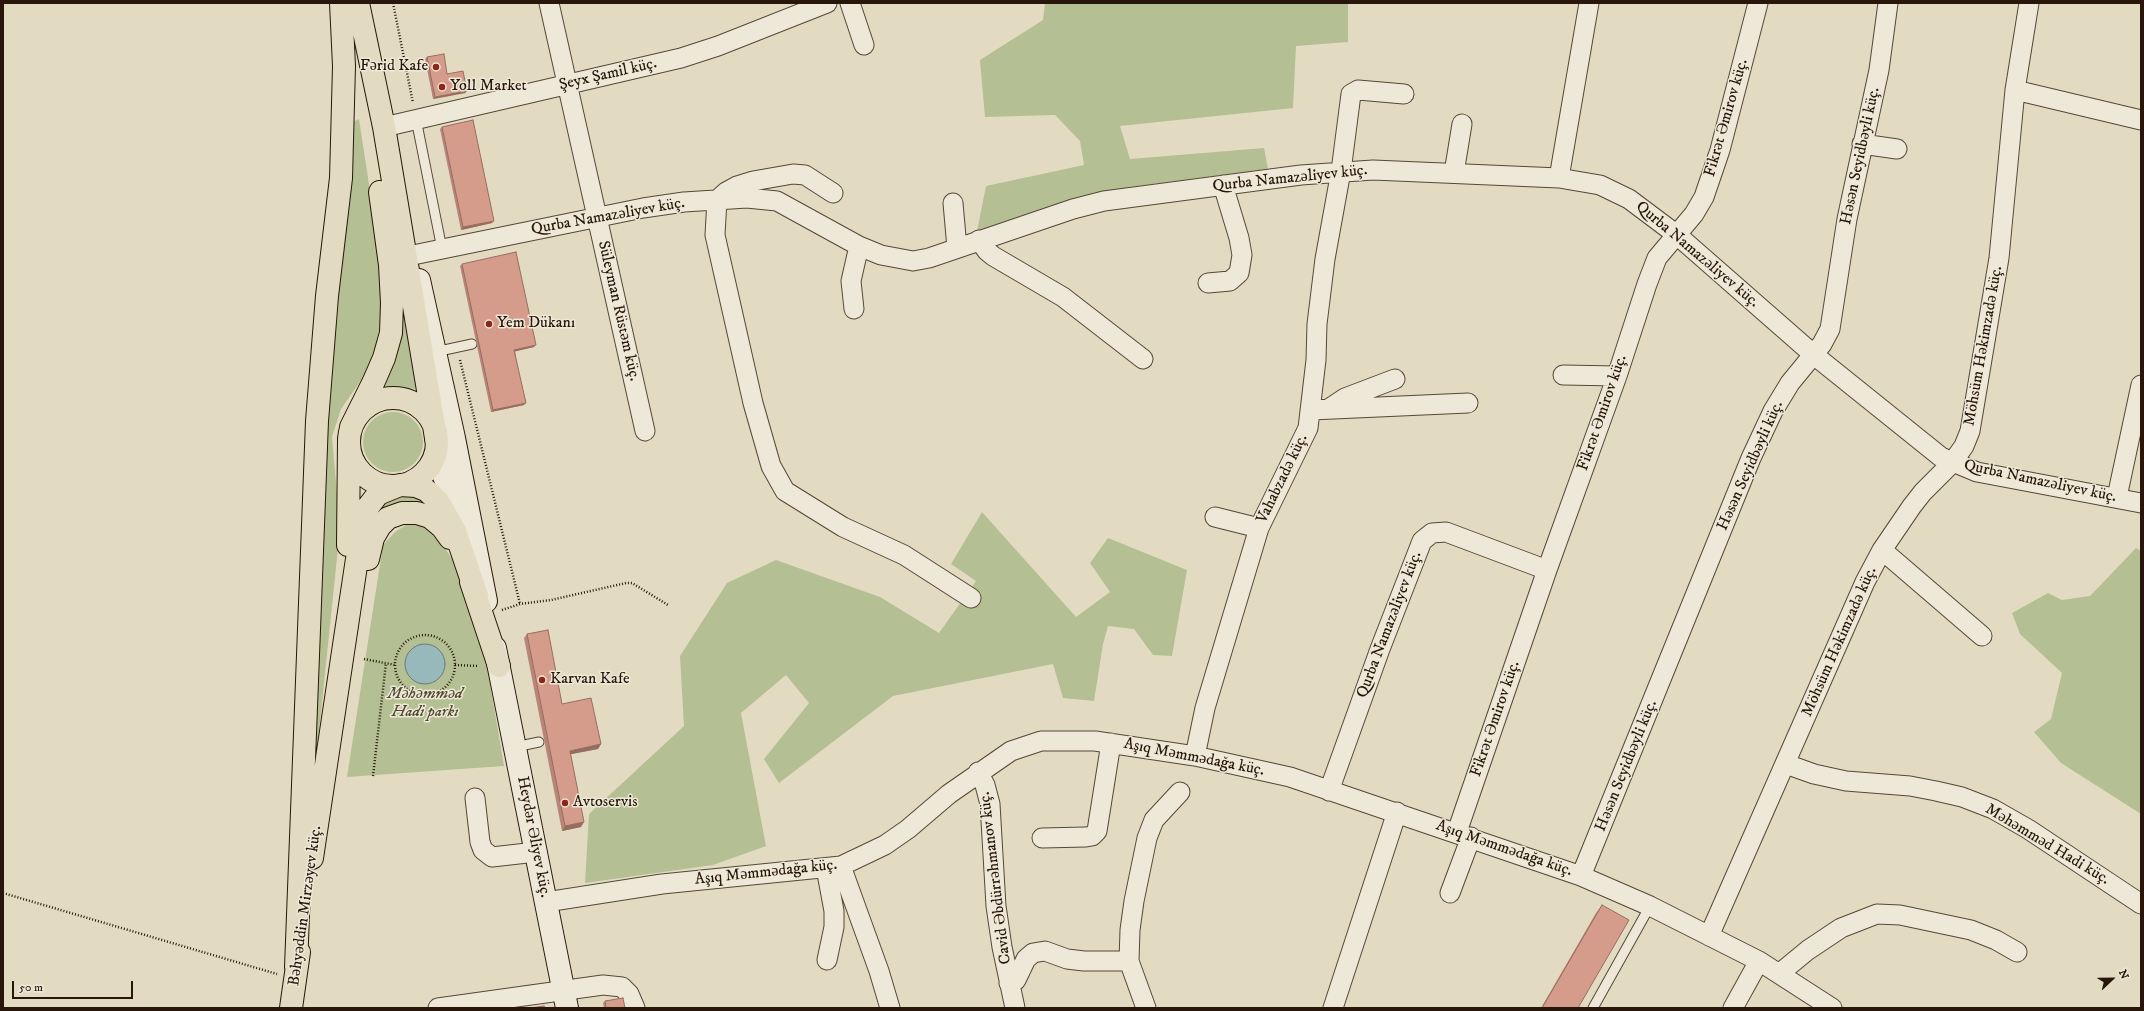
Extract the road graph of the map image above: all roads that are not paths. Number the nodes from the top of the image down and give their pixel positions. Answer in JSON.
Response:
{"nodes":[{"id":1,"x":341,"y":3,"type":"edge"},
{"id":2,"x":348,"y":3,"type":"edge"},
{"id":3,"x":358,"y":3,"type":"edge"},
{"id":4,"x":550,"y":3,"type":"edge"},
{"id":5,"x":827,"y":3,"type":"edge"},
{"id":6,"x":850,"y":3,"type":"edge"},
{"id":7,"x":1589,"y":3,"type":"edge"},
{"id":8,"x":1758,"y":3,"type":"edge"},
{"id":9,"x":1888,"y":3,"type":"edge"},
{"id":10,"x":2029,"y":3,"type":"edge"},
{"id":11,"x":864,"y":45,"type":"dead end"},
{"id":12,"x":568,"y":84,"type":"junction"},
{"id":13,"x":2015,"y":90,"type":"junction"},
{"id":14,"x":1404,"y":94,"type":"dead end"},
{"id":15,"x":416,"y":120,"type":"junction"},
{"id":16,"x":2141,"y":120,"type":"edge"},
{"id":17,"x":1462,"y":124,"type":"dead end"},
{"id":18,"x":384,"y":127,"type":"junction"},
{"id":19,"x":1862,"y":144,"type":"junction"},
{"id":20,"x":1896,"y":149,"type":"dead end"},
{"id":21,"x":1341,"y":171,"type":"junction"},
{"id":22,"x":1454,"y":173,"type":"junction"},
{"id":23,"x":1559,"y":178,"type":"junction"},
{"id":24,"x":1223,"y":185,"type":"junction"},
{"id":25,"x":833,"y":192,"type":"dead end"},
{"id":26,"x":717,"y":200,"type":"junction"},
{"id":27,"x":952,"y":203,"type":"dead end"},
{"id":28,"x":596,"y":216,"type":"junction"},
{"id":29,"x":1677,"y":235,"type":"junction"},
{"id":30,"x":979,"y":240,"type":"junction"},
{"id":31,"x":859,"y":246,"type":"junction"},
{"id":32,"x":957,"y":248,"type":"junction"},
{"id":33,"x":442,"y":249,"type":"junction"},
{"id":34,"x":413,"y":255,"type":"junction"},
{"id":35,"x":1208,"y":283,"type":"dead end"},
{"id":36,"x":854,"y":309,"type":"dead end"},
{"id":37,"x":472,"y":344,"type":"dead end"},
{"id":38,"x":435,"y":352,"type":"junction"},
{"id":39,"x":1814,"y":355,"type":"junction"},
{"id":40,"x":1143,"y":360,"type":"dead end"},
{"id":41,"x":1563,"y":375,"type":"dead end"},
{"id":42,"x":1617,"y":376,"type":"junction"},
{"id":43,"x":1395,"y":379,"type":"dead end"},
{"id":44,"x":2141,"y":385,"type":"edge"},
{"id":45,"x":1468,"y":403,"type":"dead end"},
{"id":46,"x":1319,"y":410,"type":"junction"},
{"id":47,"x":645,"y":431,"type":"dead end"},
{"id":48,"x":350,"y":433,"type":"junction"},
{"id":49,"x":436,"y":438,"type":"junction"},
{"id":50,"x":1952,"y":463,"type":"junction"},
{"id":51,"x":400,"y":485,"type":"junction"},
{"id":52,"x":2117,"y":498,"type":"junction"},
{"id":53,"x":2141,"y":503,"type":"edge"},
{"id":54,"x":1215,"y":517,"type":"dead end"},
{"id":55,"x":1258,"y":528,"type":"junction"},
{"id":56,"x":1882,"y":550,"type":"junction"},
{"id":57,"x":1547,"y":570,"type":"junction"},
{"id":58,"x":480,"y":571,"type":"junction"},
{"id":59,"x":477,"y":596,"type":"junction"},
{"id":60,"x":971,"y":598,"type":"dead end"},
{"id":61,"x":1982,"y":636,"type":"dead end"},
{"id":62,"x":499,"y":666,"type":"junction"},
{"id":63,"x":539,"y":742,"type":"dead end"},
{"id":64,"x":1111,"y":743,"type":"junction"},
{"id":65,"x":515,"y":747,"type":"junction"},
{"id":66,"x":1195,"y":756,"type":"junction"},
{"id":67,"x":1786,"y":764,"type":"junction"},
{"id":68,"x":978,"y":772,"type":"junction"},
{"id":69,"x":1329,"y":791,"type":"junction"},
{"id":70,"x":1180,"y":792,"type":"dead end"},
{"id":71,"x":476,"y":798,"type":"dead end"},
{"id":72,"x":321,"y":803,"type":"junction"},
{"id":73,"x":1397,"y":812,"type":"junction"},
{"id":74,"x":1464,"y":834,"type":"junction"},
{"id":75,"x":1042,"y":838,"type":"dead end"},
{"id":76,"x":536,"y":852,"type":"junction"},
{"id":77,"x":833,"y":867,"type":"junction"},
{"id":78,"x":1581,"y":876,"type":"junction"},
{"id":79,"x":1450,"y":892,"type":"dead end"},
{"id":80,"x":546,"y":902,"type":"junction"},
{"id":81,"x":2141,"y":904,"type":"edge"},
{"id":82,"x":1650,"y":906,"type":"junction"},
{"id":83,"x":1709,"y":936,"type":"junction"},
{"id":84,"x":2017,"y":952,"type":"dead end"},
{"id":85,"x":827,"y":960,"type":"dead end"},
{"id":86,"x":1129,"y":961,"type":"junction"},
{"id":87,"x":1759,"y":961,"type":"junction"},
{"id":88,"x":295,"y":973,"type":"junction"},
{"id":89,"x":1780,"y":973,"type":"junction"},
{"id":90,"x":1009,"y":983,"type":"junction"},
{"id":91,"x":565,"y":999,"type":"edge"},
{"id":92,"x":291,"y":1008,"type":"edge"},
{"id":93,"x":438,"y":1008,"type":"edge"},
{"id":94,"x":635,"y":1008,"type":"edge"},
{"id":95,"x":890,"y":1008,"type":"edge"},
{"id":96,"x":1015,"y":1008,"type":"edge"},
{"id":97,"x":1146,"y":1008,"type":"edge"},
{"id":98,"x":1333,"y":1008,"type":"edge"},
{"id":99,"x":1593,"y":1008,"type":"edge"},
{"id":100,"x":1733,"y":1008,"type":"edge"},
{"id":101,"x":1832,"y":1008,"type":"edge"}],
"edges":[{"from":1,"to":88,"type":"highway"},
{"from":2,"to":48,"type":"highway"},
{"from":3,"to":18,"type":"highway"},
{"from":4,"to":12,"type":"street","name":"Süleyman Rüstəm küç."},
{"from":5,"to":12,"type":"street","name":"Şeyx Şamil küç."},
{"from":6,"to":11,"type":"street"},
{"from":7,"to":23,"type":"street"},
{"from":8,"to":29,"type":"street","name":"Fikrət Əmirov küç."},
{"from":9,"to":19,"type":"street","name":"Həsən Seyidbəyli küç."},
{"from":10,"to":13,"type":"street","name":"Möhsüm Həkimzadə küç."},
{"from":12,"to":15,"type":"street","name":"Şeyx Şamil küç."},
{"from":12,"to":28,"type":"street","name":"Süleyman Rüstəm küç."},
{"from":13,"to":16,"type":"street"},
{"from":13,"to":50,"type":"street","name":"Möhsüm Həkimzadə küç."},
{"from":14,"to":21,"type":"street","name":"Vahabzadə küç."},
{"from":15,"to":18,"type":"street","name":"Şeyx Şamil küç."},
{"from":15,"to":33,"type":"lane"},
{"from":17,"to":22,"type":"street"},
{"from":18,"to":34,"type":"main road"},
{"from":18,"to":49,"type":"highway"},
{"from":19,"to":20,"type":"street"},
{"from":19,"to":39,"type":"street","name":"Həsən Seyidbəyli küç."},
{"from":21,"to":22,"type":"street","name":"Qurba Namazəliyev küç."},
{"from":21,"to":24,"type":"street","name":"Qurba Namazəliyev küç."},
{"from":21,"to":46,"type":"street","name":"Vahabzadə küç."},
{"from":22,"to":23,"type":"street","name":"Qurba Namazəliyev küç."},
{"from":23,"to":29,"type":"street","name":"Qurba Namazəliyev küç."},
{"from":24,"to":30,"type":"street","name":"Qurba Namazəliyev küç."},
{"from":24,"to":35,"type":"street"},
{"from":25,"to":26,"type":"street"},
{"from":26,"to":28,"type":"street","name":"Qurba Namazəliyev küç."},
{"from":26,"to":31,"type":"street","name":"Qurba Namazəliyev küç."},
{"from":26,"to":60,"type":"street"},
{"from":27,"to":32,"type":"street"},
{"from":28,"to":33,"type":"street","name":"Qurba Namazəliyev küç."},
{"from":28,"to":47,"type":"street","name":"Süleyman Rüstəm küç."},
{"from":29,"to":39,"type":"street","name":"Qurba Namazəliyev küç."},
{"from":29,"to":42,"type":"street","name":"Fikrət Əmirov küç."},
{"from":30,"to":32,"type":"street","name":"Qurba Namazəliyev küç."},
{"from":30,"to":40,"type":"street"},
{"from":31,"to":32,"type":"street","name":"Qurba Namazəliyev küç."},
{"from":31,"to":36,"type":"street"},
{"from":33,"to":34,"type":"street","name":"Qurba Namazəliyev küç."},
{"from":34,"to":38,"type":"main road"},
{"from":37,"to":38,"type":"lane"},
{"from":38,"to":58,"type":"main road"},
{"from":39,"to":50,"type":"street","name":"Qurba Namazəliyev küç."},
{"from":39,"to":78,"type":"street","name":"Həsən Seyidbəyli küç."},
{"from":41,"to":42,"type":"street"},
{"from":42,"to":57,"type":"street","name":"Fikrət Əmirov küç."},
{"from":43,"to":46,"type":"street"},
{"from":44,"to":52,"type":"street"},
{"from":45,"to":46,"type":"street"},
{"from":46,"to":55,"type":"street","name":"Vahabzadə küç."},
{"from":48,"to":49,"type":"highway"},
{"from":48,"to":51,"type":"highway"},
{"from":48,"to":72,"type":"highway"},
{"from":49,"to":51,"type":"highway"},
{"from":49,"to":58,"type":"main road"},
{"from":50,"to":52,"type":"street","name":"Qurba Namazəliyev küç."},
{"from":50,"to":56,"type":"street","name":"Möhsüm Həkimzadə küç."},
{"from":51,"to":59,"type":"highway"},
{"from":51,"to":72,"type":"highway"},
{"from":52,"to":53,"type":"street","name":"Qurba Namazəliyev küç."},
{"from":54,"to":55,"type":"street"},
{"from":55,"to":66,"type":"street","name":"Vahabzadə küç."},
{"from":56,"to":61,"type":"street"},
{"from":56,"to":67,"type":"street","name":"Möhsüm Həkimzadə küç."},
{"from":57,"to":69,"type":"street","name":"Qurba Namazəliyev küç."},
{"from":57,"to":74,"type":"street","name":"Fikrət Əmirov küç."},
{"from":58,"to":62,"type":"main road","name":"Heydər Əliyev küç."},
{"from":59,"to":62,"type":"highway"},
{"from":59,"to":72,"type":"highway"},
{"from":62,"to":65,"type":"main road","name":"Heydər Əliyev küç."},
{"from":63,"to":65,"type":"lane"},
{"from":64,"to":66,"type":"street","name":"Aşıq Məmmədağa küç."},
{"from":64,"to":68,"type":"street","name":"Aşıq Məmmədağa küç."},
{"from":64,"to":75,"type":"street"},
{"from":65,"to":76,"type":"main road","name":"Heydər Əliyev küç."},
{"from":66,"to":69,"type":"street","name":"Aşıq Məmmədağa küç."},
{"from":67,"to":81,"type":"street","name":"Məhəmməd Hadi küç."},
{"from":67,"to":83,"type":"street","name":"Möhsüm Həkimzadə küç."},
{"from":68,"to":77,"type":"street","name":"Aşıq Məmmədağa küç."},
{"from":68,"to":90,"type":"street","name":"Cavid Əbdürrəhmanov küç."},
{"from":69,"to":73,"type":"street","name":"Aşıq Məmmədağa küç."},
{"from":70,"to":86,"type":"street"},
{"from":71,"to":76,"type":"street"},
{"from":72,"to":88,"type":"highway","name":"Bəhyəddin Mirzəyev küç."},
{"from":73,"to":74,"type":"street","name":"Aşıq Məmmədağa küç."},
{"from":73,"to":98,"type":"street"},
{"from":74,"to":78,"type":"street","name":"Aşıq Məmmədağa küç."},
{"from":74,"to":79,"type":"street","name":"Fikrət Əmirov küç."},
{"from":76,"to":80,"type":"main road","name":"Heydər Əliyev küç."},
{"from":77,"to":80,"type":"street","name":"Aşıq Məmmədağa küç."},
{"from":77,"to":85,"type":"street"},
{"from":77,"to":95,"type":"street"},
{"from":78,"to":82,"type":"street","name":"Aşıq Məmmədağa küç."},
{"from":80,"to":91,"type":"main road","name":"Heydər Əliyev küç."},
{"from":82,"to":83,"type":"street","name":"Aşıq Məmmədağa küç."},
{"from":82,"to":99,"type":"lane"},
{"from":83,"to":87,"type":"street","name":"Aşıq Məmmədağa küç."},
{"from":84,"to":89,"type":"street"},
{"from":86,"to":90,"type":"street"},
{"from":86,"to":97,"type":"street"},
{"from":87,"to":89,"type":"street","name":"Aşıq Məmmədağa küç."},
{"from":87,"to":100,"type":"street"},
{"from":88,"to":92,"type":"highway","name":"Bəhyəddin Mirzəyev küç."},
{"from":89,"to":101,"type":"street","name":"Aşıq Məmmədağa küç."},
{"from":90,"to":96,"type":"street","name":"Cavid Əbdürrəhmanov küç."},
{"from":91,"to":93,"type":"street"},
{"from":91,"to":94,"type":"street"}]}
